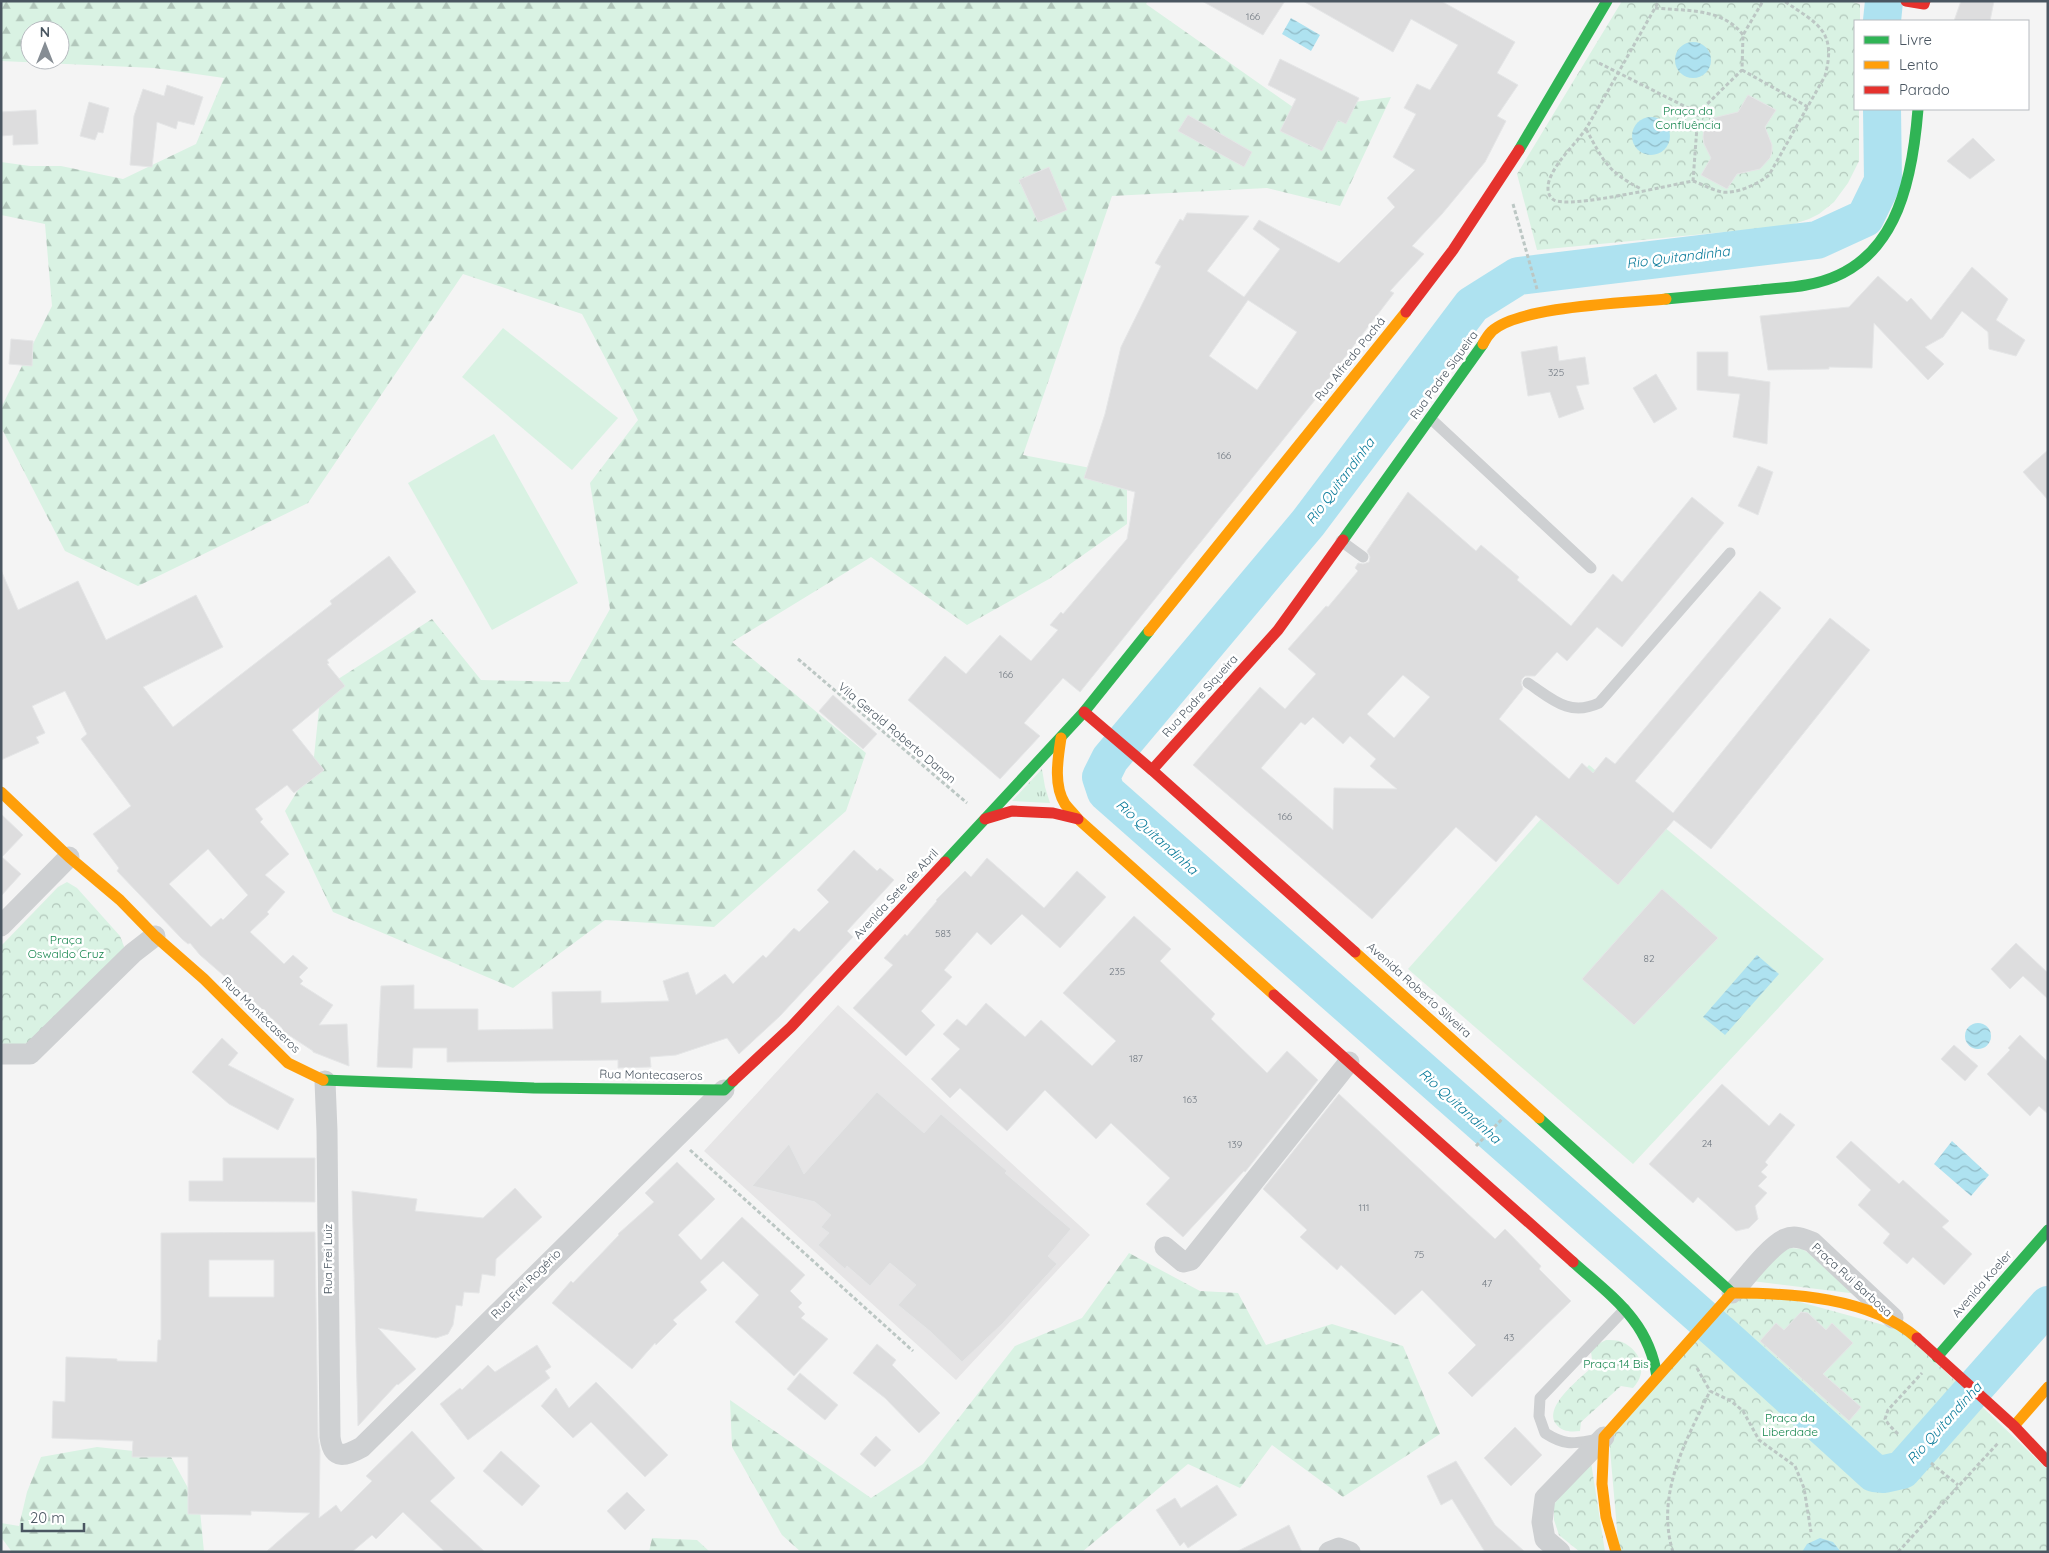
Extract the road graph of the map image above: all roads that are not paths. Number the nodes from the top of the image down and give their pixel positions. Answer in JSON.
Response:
{"nodes":[{"id":1,"x":1607,"y":1,"type":"edge"},
{"id":2,"x":1906,"y":1,"type":"edge"},
{"id":3,"x":1924,"y":6,"type":"edge"},
{"id":4,"x":1918,"y":110,"type":"edge"},
{"id":5,"x":1430,"y":418,"type":"junction"},
{"id":6,"x":1341,"y":542,"type":"junction"},
{"id":7,"x":1730,"y":553,"type":"dead end"},
{"id":8,"x":1362,"y":557,"type":"dead end"},
{"id":9,"x":1591,"y":568,"type":"dead end"},
{"id":10,"x":1528,"y":683,"type":"dead end"},
{"id":11,"x":1084,"y":712,"type":"junction"},
{"id":12,"x":1061,"y":738,"type":"junction"},
{"id":13,"x":1149,"y":768,"type":"junction"},
{"id":14,"x":1,"y":792,"type":"edge"},
{"id":15,"x":985,"y":819,"type":"junction"},
{"id":16,"x":1078,"y":819,"type":"junction"},
{"id":17,"x":70,"y":857,"type":"junction"},
{"id":18,"x":1,"y":926,"type":"edge"},
{"id":19,"x":156,"y":936,"type":"junction"},
{"id":20,"x":1,"y":1054,"type":"edge"},
{"id":21,"x":1349,"y":1062,"type":"junction"},
{"id":22,"x":325,"y":1081,"type":"junction"},
{"id":23,"x":724,"y":1090,"type":"junction"},
{"id":24,"x":2048,"y":1230,"type":"edge"},
{"id":25,"x":1165,"y":1247,"type":"dead end"},
{"id":26,"x":1732,"y":1293,"type":"junction"},
{"id":27,"x":1625,"y":1309,"type":"junction"},
{"id":28,"x":1903,"y":1326,"type":"junction"},
{"id":29,"x":1938,"y":1357,"type":"junction"},
{"id":30,"x":1657,"y":1377,"type":"junction"},
{"id":31,"x":2048,"y":1388,"type":"edge"},
{"id":32,"x":2014,"y":1426,"type":"junction"},
{"id":33,"x":330,"y":1438,"type":"joint"},
{"id":34,"x":1604,"y":1438,"type":"junction"},
{"id":35,"x":2047,"y":1460,"type":"edge"},
{"id":36,"x":1330,"y":1552,"type":"edge"},
{"id":37,"x":1350,"y":1552,"type":"edge"},
{"id":38,"x":1560,"y":1552,"type":"edge"},
{"id":39,"x":1616,"y":1552,"type":"edge"}],
"edges":[{"from":1,"to":11,"type":"main road","name":"Rua Alfredo Pachá"},
{"from":2,"to":3,"type":"main road"},
{"from":4,"to":5,"type":"main road","name":"Rua Padre Siqueira"},
{"from":5,"to":6,"type":"main road","name":"Rua Padre Siqueira"},
{"from":5,"to":9,"type":"lane"},
{"from":6,"to":8,"type":"lane"},
{"from":6,"to":13,"type":"main road","name":"Rua Padre Siqueira"},
{"from":7,"to":10,"type":"lane"},
{"from":11,"to":12,"type":"main road","name":"Avenida Sete de Abril"},
{"from":11,"to":13,"type":"main road","name":"Avenida Roberto Silveira"},
{"from":12,"to":15,"type":"main road","name":"Avenida Sete de Abril"},
{"from":12,"to":16,"type":"main road"},
{"from":13,"to":26,"type":"main road","name":"Avenida Roberto Silveira"},
{"from":14,"to":17,"type":"main road","name":"Rua Montecaseros"},
{"from":15,"to":16,"type":"main road"},
{"from":15,"to":23,"type":"main road","name":"Avenida Sete de Abril"},
{"from":16,"to":21,"type":"main road"},
{"from":17,"to":18,"type":"street"},
{"from":17,"to":19,"type":"main road","name":"Rua Montecaseros"},
{"from":19,"to":20,"type":"street"},
{"from":19,"to":22,"type":"main road","name":"Rua Montecaseros"},
{"from":21,"to":25,"type":"street"},
{"from":21,"to":27,"type":"main road"},
{"from":22,"to":23,"type":"main road","name":"Rua Montecaseros"},
{"from":22,"to":33,"type":"street","name":"Rua Frei Luiz"},
{"from":23,"to":33,"type":"street","name":"Rua Frei Rogério"},
{"from":24,"to":29,"type":"main road","name":"Avenida Koeler"},
{"from":26,"to":28,"type":"main road"},
{"from":26,"to":28,"type":"street","name":"Praça Rui Barbosa"},
{"from":26,"to":30,"type":"main road"},
{"from":27,"to":30,"type":"main road"},
{"from":27,"to":34,"type":"lane"},
{"from":28,"to":29,"type":"main road"},
{"from":29,"to":32,"type":"main road"},
{"from":30,"to":34,"type":"main road"},
{"from":31,"to":32,"type":"main road"},
{"from":32,"to":35,"type":"main road"},
{"from":34,"to":38,"type":"street"},
{"from":34,"to":39,"type":"main road"},
{"from":36,"to":37,"type":"street"}]}
